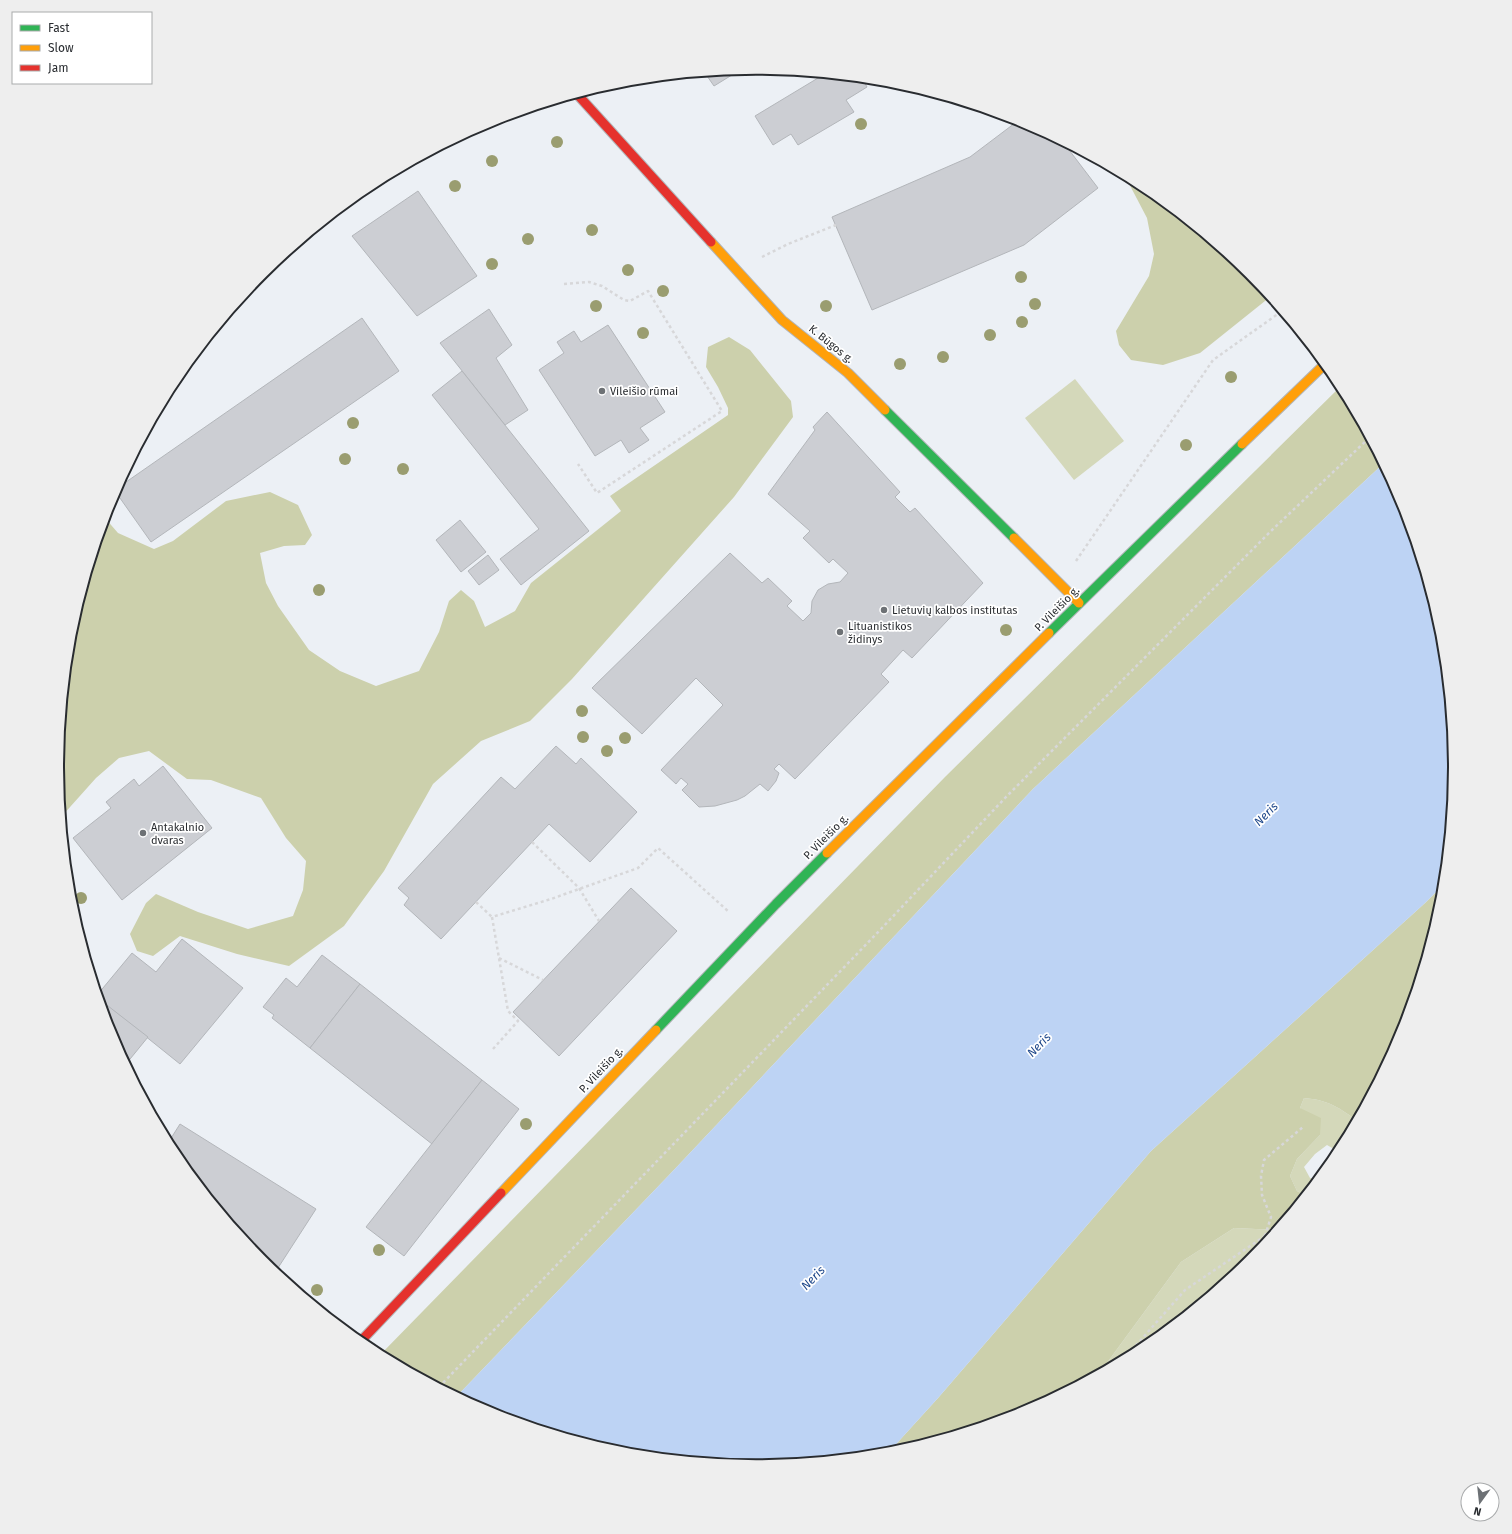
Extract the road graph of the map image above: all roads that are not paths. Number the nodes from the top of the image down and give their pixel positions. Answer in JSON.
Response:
{"nodes":[{"id":1,"x":581,"y":98,"type":"edge"},
{"id":2,"x":1321,"y":368,"type":"edge"},
{"id":3,"x":1079,"y":603,"type":"junction"},
{"id":4,"x":365,"y":1337,"type":"edge"}],
"edges":[{"from":1,"to":3,"type":"street","name":"K. Būgos g."},
{"from":2,"to":3,"type":"street","name":"P. Vileišio g."},
{"from":3,"to":4,"type":"street","name":"P. Vileišio g."}]}
